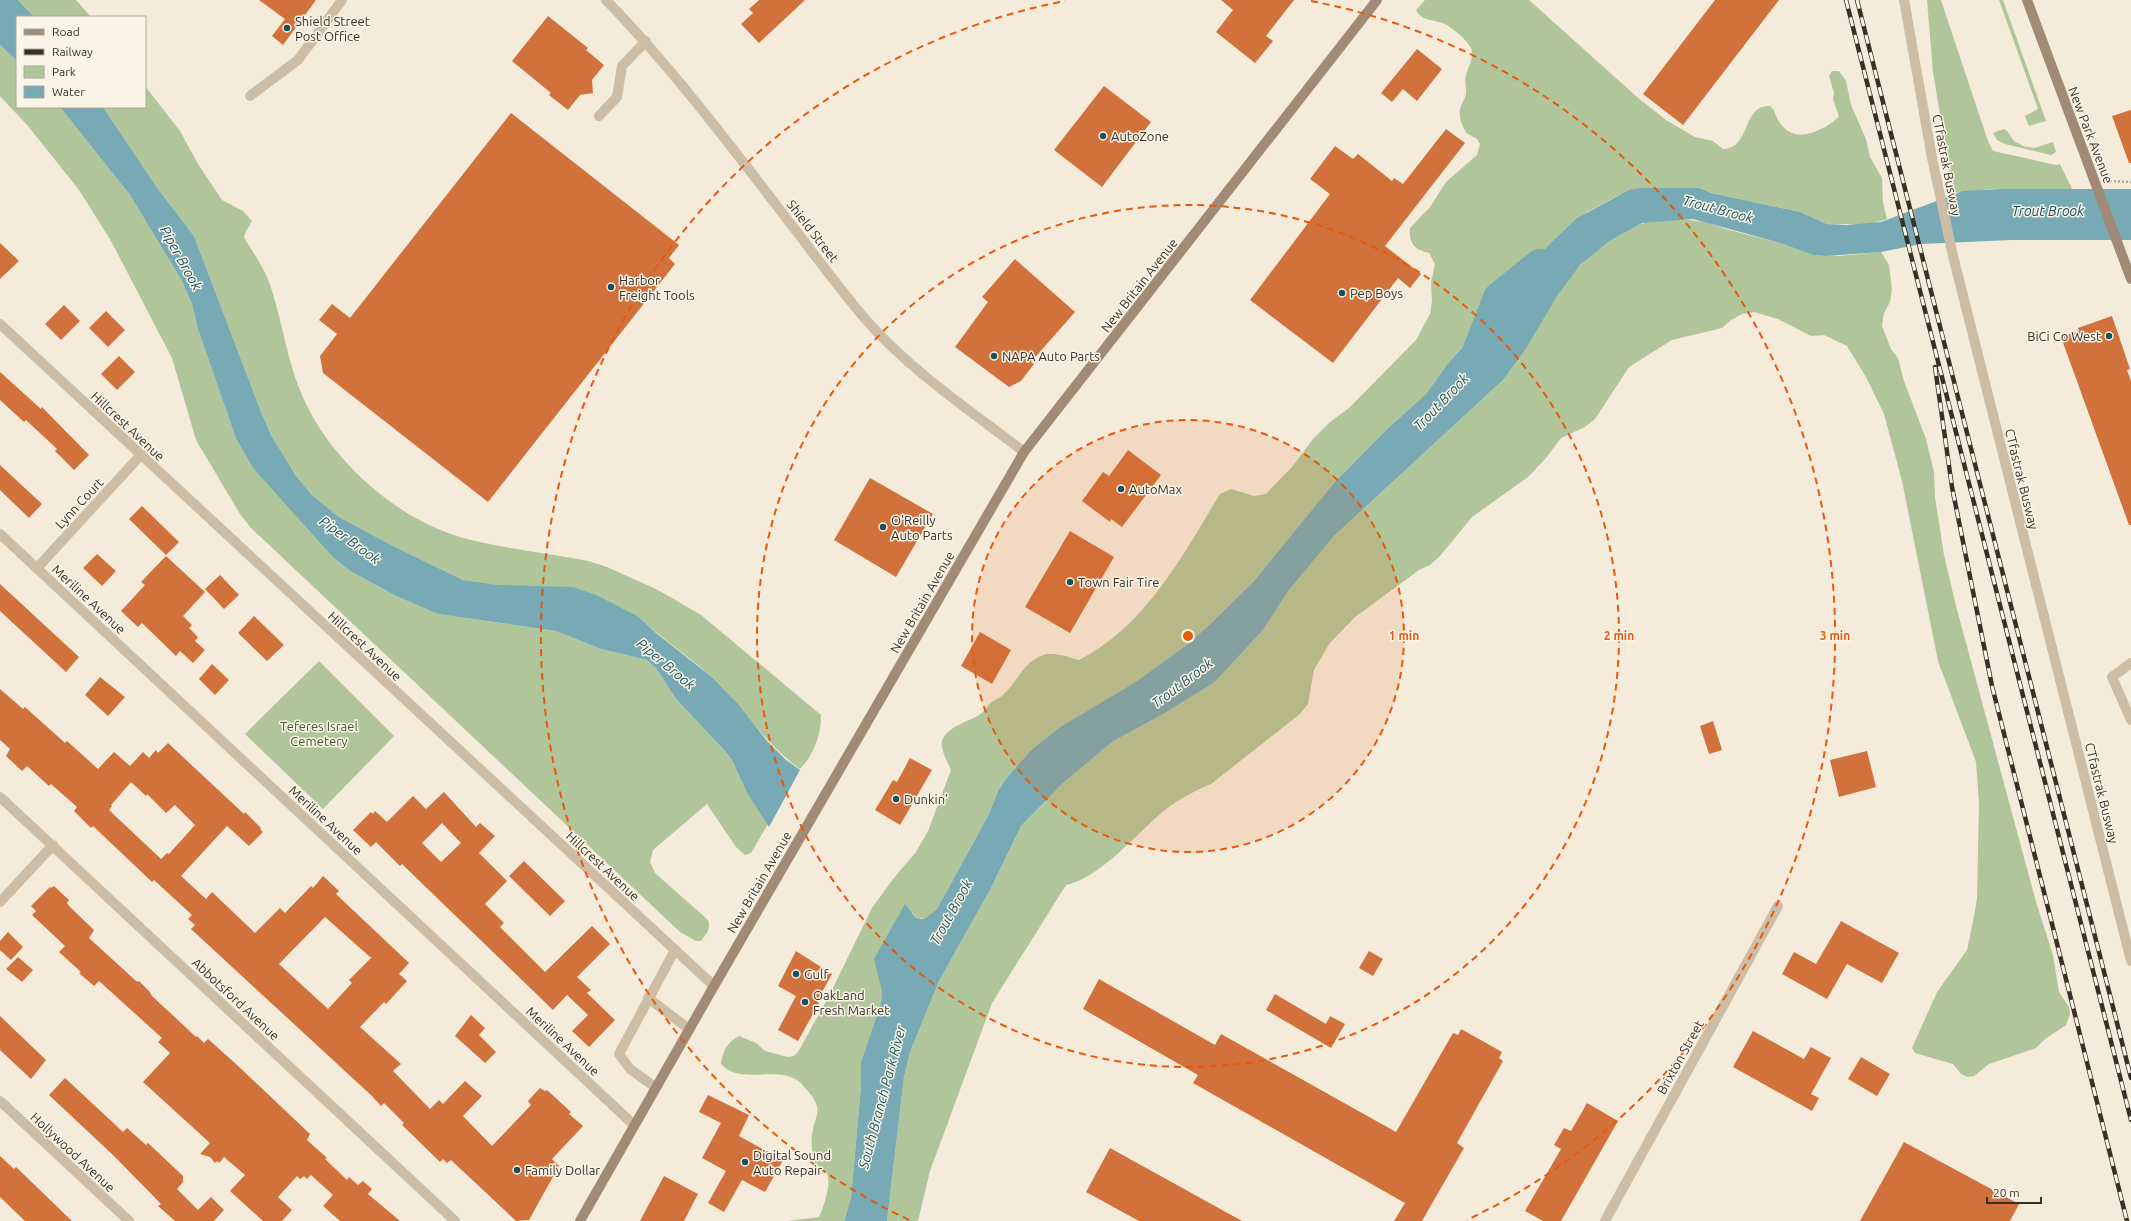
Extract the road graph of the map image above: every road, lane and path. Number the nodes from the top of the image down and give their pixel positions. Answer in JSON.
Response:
{"nodes":[{"id":1,"x":342,"y":0,"type":"edge"},
{"id":2,"x":606,"y":0,"type":"edge"},
{"id":3,"x":1377,"y":0,"type":"edge"},
{"id":4,"x":1904,"y":0,"type":"edge"},
{"id":5,"x":2027,"y":0,"type":"edge"},
{"id":6,"x":646,"y":41,"type":"junction"},
{"id":7,"x":250,"y":96,"type":"dead end"},
{"id":8,"x":599,"y":116,"type":"dead end"},
{"id":9,"x":2121,"y":182,"type":"dead end"},
{"id":10,"x":2131,"y":182,"type":"edge"},
{"id":11,"x":2131,"y":278,"type":"edge"},
{"id":12,"x":0,"y":324,"type":"edge"},
{"id":13,"x":1024,"y":452,"type":"junction"},
{"id":14,"x":140,"y":456,"type":"junction"},
{"id":15,"x":0,"y":534,"type":"edge"},
{"id":16,"x":38,"y":568,"type":"junction"},
{"id":17,"x":2131,"y":663,"type":"edge"},
{"id":18,"x":2131,"y":720,"type":"edge"},
{"id":19,"x":0,"y":796,"type":"edge"},
{"id":20,"x":52,"y":845,"type":"junction"},
{"id":21,"x":0,"y":902,"type":"edge"},
{"id":22,"x":1778,"y":906,"type":"dead end"},
{"id":23,"x":675,"y":950,"type":"junction"},
{"id":24,"x":2131,"y":961,"type":"edge"},
{"id":25,"x":714,"y":986,"type":"junction"},
{"id":26,"x":648,"y":998,"type":"junction"},
{"id":27,"x":689,"y":1029,"type":"junction"},
{"id":28,"x":656,"y":1087,"type":"junction"},
{"id":29,"x":0,"y":1101,"type":"edge"},
{"id":30,"x":634,"y":1125,"type":"junction"},
{"id":31,"x":129,"y":1221,"type":"edge"},
{"id":32,"x":455,"y":1221,"type":"edge"},
{"id":33,"x":580,"y":1221,"type":"edge"},
{"id":34,"x":1605,"y":1221,"type":"edge"}],
"edges":[{"from":1,"to":7,"type":"street"},
{"from":2,"to":6,"type":"street","name":"Shield Street"},
{"from":3,"to":13,"type":"main road","name":"New Britain Avenue"},
{"from":4,"to":24,"type":"street","name":"CTfastrak Busway"},
{"from":5,"to":11,"type":"main road","name":"New Park Avenue"},
{"from":6,"to":8,"type":"street"},
{"from":6,"to":13,"type":"street","name":"Shield Street"},
{"from":9,"to":10,"type":"path"},
{"from":12,"to":14,"type":"street","name":"Hillcrest Avenue"},
{"from":13,"to":25,"type":"main road","name":"New Britain Avenue"},
{"from":14,"to":16,"type":"street","name":"Lynn Court"},
{"from":14,"to":23,"type":"street","name":"Hillcrest Avenue"},
{"from":15,"to":16,"type":"street","name":"Meriline Avenue"},
{"from":16,"to":30,"type":"street","name":"Meriline Avenue"},
{"from":17,"to":18,"type":"street"},
{"from":19,"to":20,"type":"street","name":"Abbotsford Avenue"},
{"from":20,"to":21,"type":"street"},
{"from":20,"to":32,"type":"street","name":"Abbotsford Avenue"},
{"from":22,"to":34,"type":"street","name":"Brixton Street"},
{"from":23,"to":25,"type":"street","name":"Hillcrest Avenue"},
{"from":23,"to":26,"type":"street"},
{"from":25,"to":27,"type":"main road","name":"New Britain Avenue"},
{"from":26,"to":27,"type":"street"},
{"from":26,"to":28,"type":"street"},
{"from":27,"to":28,"type":"main road","name":"New Britain Avenue"},
{"from":28,"to":30,"type":"main road","name":"New Britain Avenue"},
{"from":29,"to":31,"type":"street","name":"Hollywood Avenue"},
{"from":30,"to":33,"type":"main road","name":"New Britain Avenue"}]}
